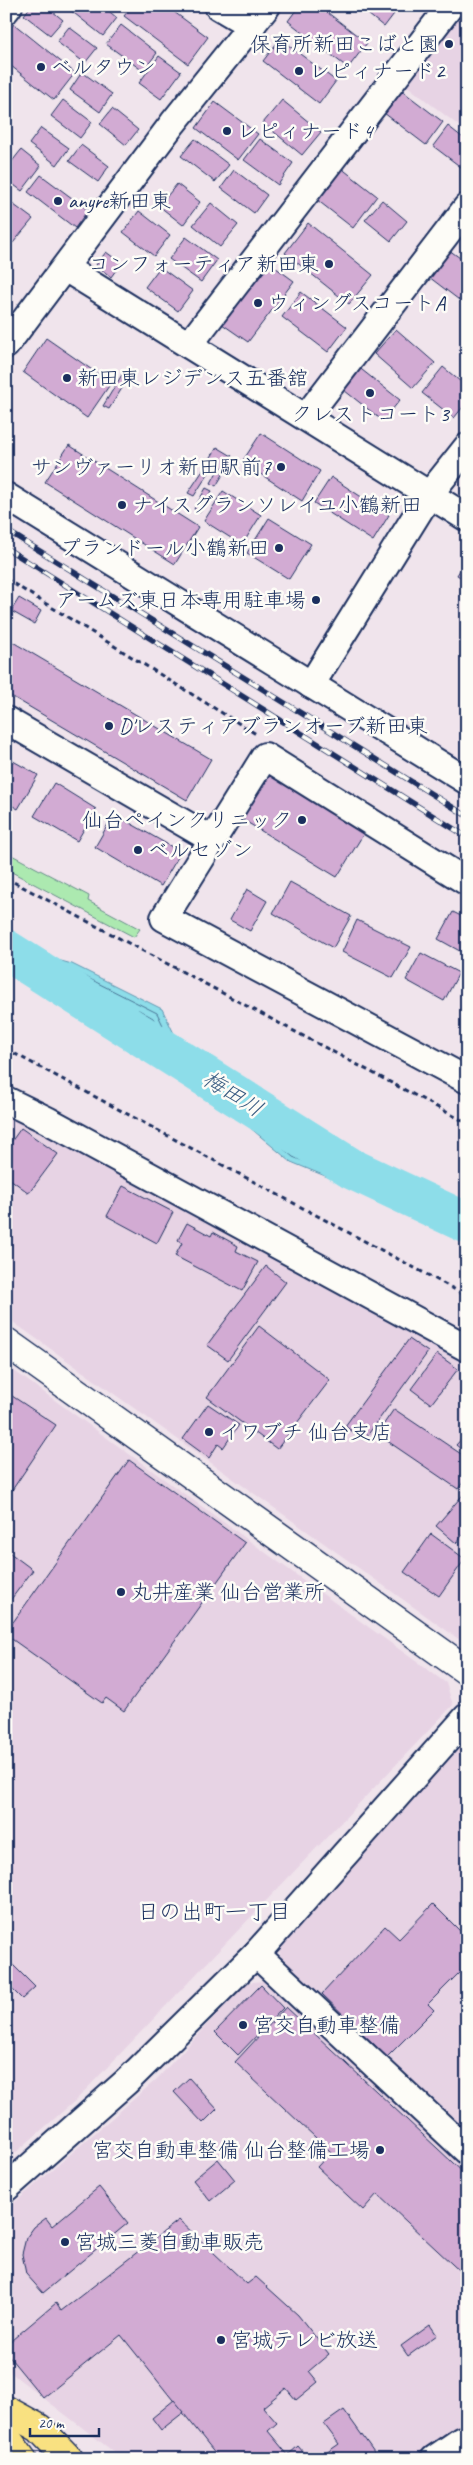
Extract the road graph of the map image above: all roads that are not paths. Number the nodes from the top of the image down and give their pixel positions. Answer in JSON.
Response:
{"nodes":[{"id":1,"x":9,"y":6,"type":"edge"},
{"id":2,"x":218,"y":6,"type":"edge"},
{"id":3,"x":450,"y":6,"type":"edge"},
{"id":4,"x":6,"y":10,"type":"edge"},
{"id":5,"x":260,"y":16,"type":"edge"},
{"id":6,"x":467,"y":207,"type":"edge"},
{"id":7,"x":65,"y":268,"type":"junction"},
{"id":8,"x":6,"y":345,"type":"edge"},
{"id":9,"x":189,"y":345,"type":"junction"},
{"id":10,"x":306,"y":417,"type":"junction"},
{"id":11,"x":467,"y":448,"type":"edge"},
{"id":12,"x":429,"y":495,"type":"junction"},
{"id":13,"x":6,"y":496,"type":"edge"},
{"id":14,"x":467,"y":518,"type":"edge"},
{"id":15,"x":311,"y":685,"type":"junction"},
{"id":16,"x":6,"y":720,"type":"edge"},
{"id":17,"x":467,"y":781,"type":"edge"},
{"id":18,"x":213,"y":840,"type":"junction"},
{"id":19,"x":467,"y":882,"type":"edge"},
{"id":20,"x":467,"y":1080,"type":"edge"},
{"id":21,"x":6,"y":1100,"type":"edge"},
{"id":22,"x":6,"y":1342,"type":"edge"},
{"id":23,"x":467,"y":1348,"type":"edge"},
{"id":24,"x":467,"y":1671,"type":"edge"},
{"id":25,"x":467,"y":1717,"type":"edge"},
{"id":26,"x":256,"y":1954,"type":"junction"},
{"id":27,"x":467,"y":2151,"type":"edge"},
{"id":28,"x":6,"y":2188,"type":"edge"},
{"id":29,"x":6,"y":2410,"type":"edge"},
{"id":30,"x":39,"y":2428,"type":"junction"},
{"id":31,"x":6,"y":2437,"type":"edge"},
{"id":32,"x":462,"y":2440,"type":"dead end"},
{"id":33,"x":22,"y":2459,"type":"edge"},
{"id":34,"x":69,"y":2459,"type":"edge"},
{"id":35,"x":80,"y":2459,"type":"edge"},
{"id":36,"x":434,"y":2459,"type":"edge"}],
"edges":[{"from":1,"to":4,"type":"street"},
{"from":2,"to":5,"type":"street"},
{"from":3,"to":9,"type":"street"},
{"from":5,"to":7,"type":"street"},
{"from":6,"to":10,"type":"street"},
{"from":7,"to":8,"type":"street"},
{"from":7,"to":9,"type":"street"},
{"from":9,"to":10,"type":"street"},
{"from":10,"to":12,"type":"street"},
{"from":11,"to":12,"type":"street"},
{"from":12,"to":14,"type":"street"},
{"from":12,"to":15,"type":"street"},
{"from":13,"to":15,"type":"street"},
{"from":15,"to":17,"type":"street"},
{"from":16,"to":18,"type":"street"},
{"from":18,"to":19,"type":"street"},
{"from":18,"to":20,"type":"street"},
{"from":21,"to":23,"type":"street"},
{"from":22,"to":24,"type":"street"},
{"from":25,"to":26,"type":"street"},
{"from":26,"to":27,"type":"street"},
{"from":26,"to":28,"type":"street"},
{"from":29,"to":30,"type":"highway"},
{"from":30,"to":34,"type":"highway"},
{"from":30,"to":35,"type":"street"},
{"from":31,"to":33,"type":"highway"},
{"from":32,"to":36,"type":"street"}]}
